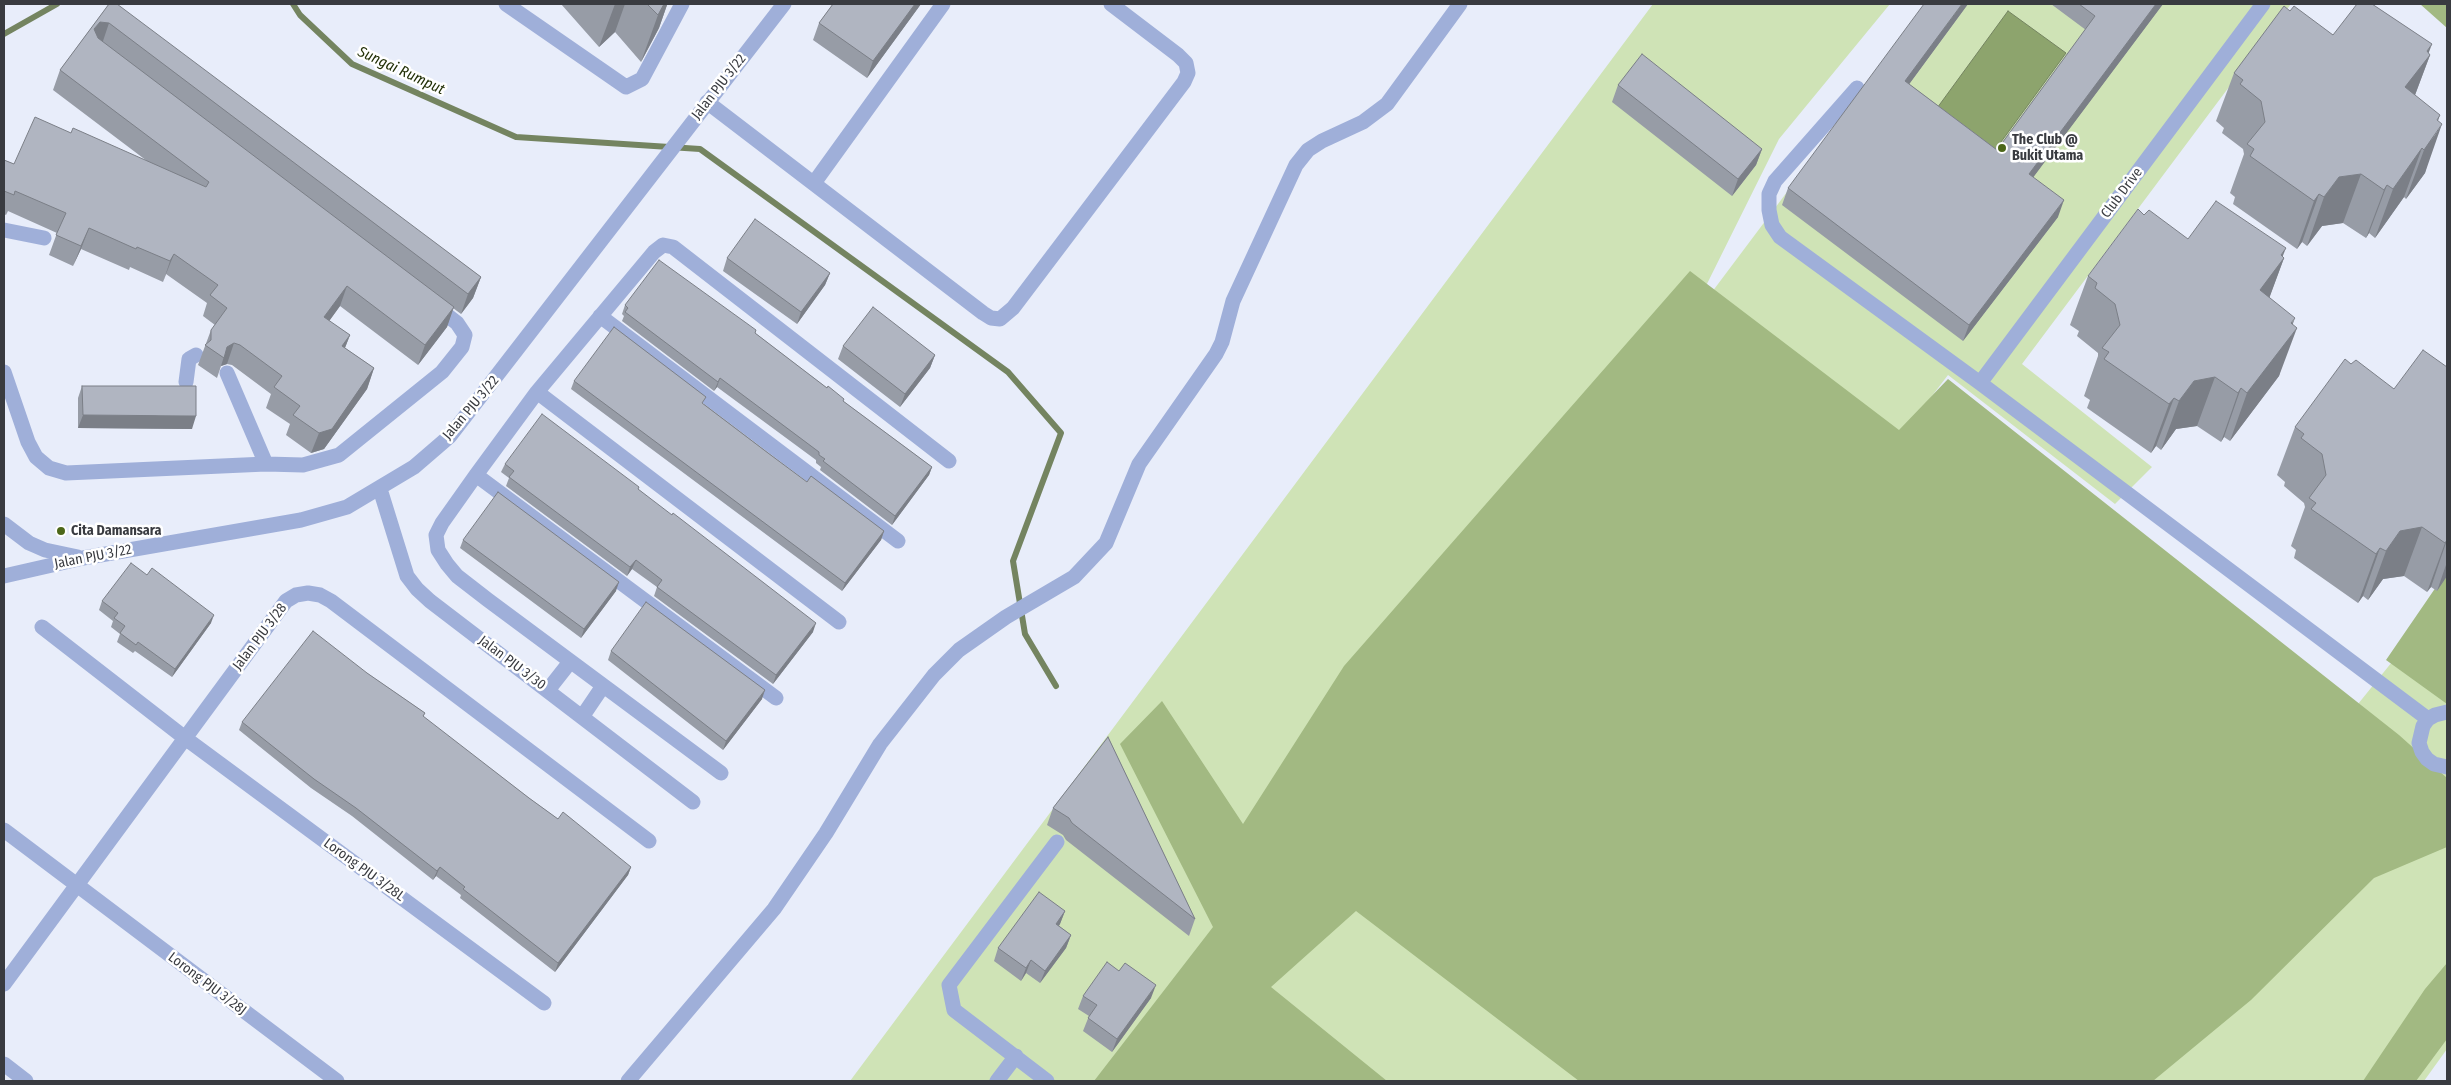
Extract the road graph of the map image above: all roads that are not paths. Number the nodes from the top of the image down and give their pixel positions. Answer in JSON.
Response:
{"nodes":[{"id":1,"x":506,"y":4,"type":"edge"},
{"id":2,"x":682,"y":4,"type":"edge"},
{"id":3,"x":784,"y":4,"type":"edge"},
{"id":4,"x":943,"y":4,"type":"edge"},
{"id":5,"x":1111,"y":4,"type":"edge"},
{"id":6,"x":1460,"y":4,"type":"edge"},
{"id":7,"x":2263,"y":4,"type":"edge"},
{"id":8,"x":1858,"y":88,"type":"dead end"},
{"id":9,"x":707,"y":102,"type":"junction"},
{"id":10,"x":814,"y":183,"type":"junction"},
{"id":11,"x":4,"y":230,"type":"edge"},
{"id":12,"x":44,"y":238,"type":"dead end"},
{"id":13,"x":424,"y":299,"type":"edge"},
{"id":14,"x":600,"y":316,"type":"junction"},
{"id":15,"x":196,"y":355,"type":"dead end"},
{"id":16,"x":4,"y":372,"type":"edge"},
{"id":17,"x":227,"y":372,"type":"edge"},
{"id":18,"x":186,"y":382,"type":"dead end"},
{"id":19,"x":1980,"y":383,"type":"junction"},
{"id":20,"x":537,"y":392,"type":"junction"},
{"id":21,"x":949,"y":461,"type":"dead end"},
{"id":22,"x":266,"y":464,"type":"junction"},
{"id":23,"x":476,"y":475,"type":"junction"},
{"id":24,"x":380,"y":489,"type":"junction"},
{"id":25,"x":4,"y":524,"type":"edge"},
{"id":26,"x":898,"y":541,"type":"dead end"},
{"id":27,"x":83,"y":558,"type":"junction"},
{"id":28,"x":5,"y":573,"type":"edge"},
{"id":29,"x":839,"y":622,"type":"dead end"},
{"id":30,"x":42,"y":627,"type":"dead end"},
{"id":31,"x":570,"y":662,"type":"junction"},
{"id":32,"x":603,"y":686,"type":"junction"},
{"id":33,"x":548,"y":690,"type":"junction"},
{"id":34,"x":776,"y":698,"type":"dead end"},
{"id":35,"x":2447,"y":712,"type":"edge"},
{"id":36,"x":582,"y":717,"type":"junction"},
{"id":37,"x":2428,"y":719,"type":"junction"},
{"id":38,"x":185,"y":738,"type":"junction"},
{"id":39,"x":2447,"y":767,"type":"edge"},
{"id":40,"x":721,"y":773,"type":"dead end"},
{"id":41,"x":693,"y":802,"type":"dead end"},
{"id":42,"x":4,"y":830,"type":"edge"},
{"id":43,"x":650,"y":841,"type":"dead end"},
{"id":44,"x":1057,"y":842,"type":"dead end"},
{"id":45,"x":77,"y":886,"type":"junction"},
{"id":46,"x":4,"y":984,"type":"edge"},
{"id":47,"x":544,"y":1002,"type":"dead end"},
{"id":48,"x":1016,"y":1056,"type":"junction"},
{"id":49,"x":4,"y":1064,"type":"edge"},
{"id":50,"x":26,"y":1081,"type":"edge"},
{"id":51,"x":337,"y":1081,"type":"edge"},
{"id":52,"x":628,"y":1081,"type":"edge"},
{"id":53,"x":997,"y":1081,"type":"edge"},
{"id":54,"x":1047,"y":1081,"type":"edge"}],
"edges":[{"from":1,"to":2,"type":"street"},
{"from":3,"to":9,"type":"street","name":"Jalan PJU 3/22"},
{"from":4,"to":10,"type":"street"},
{"from":5,"to":10,"type":"street"},
{"from":6,"to":52,"type":"street"},
{"from":7,"to":19,"type":"street","name":"Club Drive"},
{"from":8,"to":19,"type":"street"},
{"from":9,"to":10,"type":"street"},
{"from":9,"to":24,"type":"street","name":"Jalan PJU 3/22"},
{"from":11,"to":12,"type":"street"},
{"from":13,"to":22,"type":"street"},
{"from":14,"to":20,"type":"street"},
{"from":14,"to":21,"type":"street"},
{"from":14,"to":26,"type":"street"},
{"from":15,"to":18,"type":"street"},
{"from":16,"to":22,"type":"street"},
{"from":17,"to":22,"type":"street"},
{"from":19,"to":37,"type":"street"},
{"from":20,"to":23,"type":"street"},
{"from":20,"to":29,"type":"street"},
{"from":23,"to":31,"type":"street"},
{"from":23,"to":34,"type":"street"},
{"from":24,"to":27,"type":"street","name":"Jalan PJU 3/22"},
{"from":24,"to":33,"type":"street","name":"Jalan PJU 3/30"},
{"from":25,"to":27,"type":"street"},
{"from":27,"to":28,"type":"street","name":"Jalan PJU 3/22"},
{"from":30,"to":38,"type":"street","name":"Lorong PJU 3/28L"},
{"from":31,"to":32,"type":"street"},
{"from":31,"to":33,"type":"street"},
{"from":32,"to":36,"type":"street"},
{"from":32,"to":40,"type":"street"},
{"from":33,"to":36,"type":"street","name":"Jalan PJU 3/30"},
{"from":35,"to":37,"type":"street"},
{"from":36,"to":41,"type":"street","name":"Jalan PJU 3/30"},
{"from":37,"to":39,"type":"street"},
{"from":38,"to":43,"type":"street","name":"Jalan PJU 3/28"},
{"from":38,"to":45,"type":"street","name":"Jalan PJU 3/28"},
{"from":38,"to":47,"type":"street","name":"Lorong PJU 3/28L"},
{"from":42,"to":45,"type":"street","name":"Lorong PJU 3/28J"},
{"from":44,"to":48,"type":"street"},
{"from":45,"to":46,"type":"street","name":"Jalan PJU 3/28"},
{"from":45,"to":51,"type":"street","name":"Lorong PJU 3/28J"},
{"from":48,"to":53,"type":"street"},
{"from":48,"to":54,"type":"street"},
{"from":49,"to":50,"type":"street"}]}
